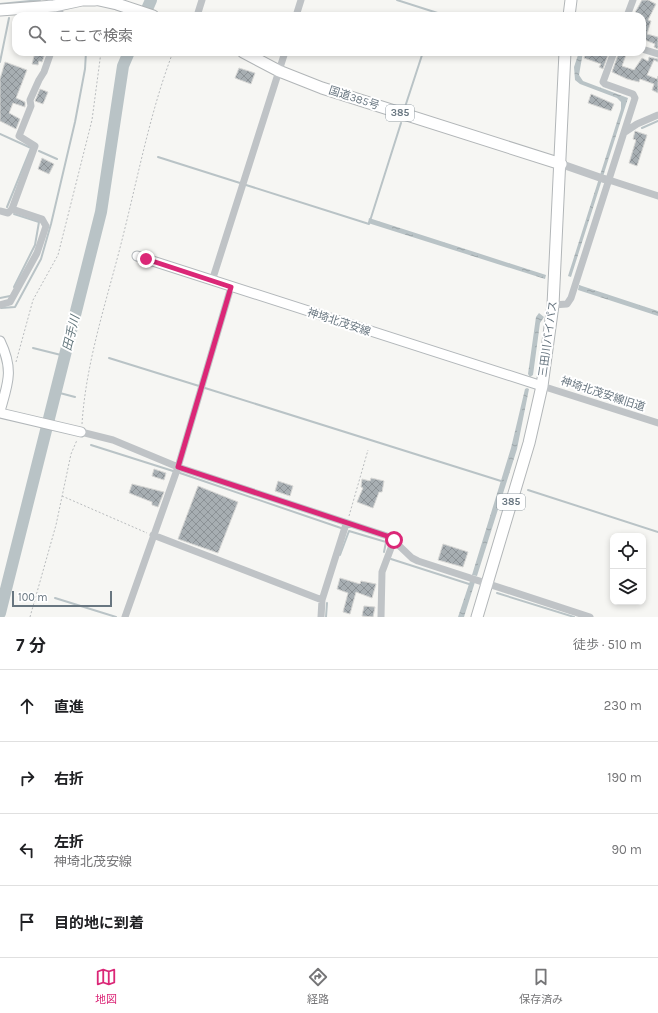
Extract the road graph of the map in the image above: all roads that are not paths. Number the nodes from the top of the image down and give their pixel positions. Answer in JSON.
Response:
{"nodes":[{"id":1,"x":88,"y":0,"type":"edge"},
{"id":2,"x":95,"y":0,"type":"edge"},
{"id":3,"x":99,"y":0,"type":"edge"},
{"id":4,"x":202,"y":0,"type":"edge"},
{"id":5,"x":301,"y":0,"type":"edge"},
{"id":6,"x":571,"y":0,"type":"edge"},
{"id":7,"x":633,"y":0,"type":"edge"},
{"id":8,"x":52,"y":3,"type":"edge"},
{"id":9,"x":0,"y":10,"type":"edge"},
{"id":10,"x":60,"y":12,"type":"edge"},
{"id":11,"x":141,"y":12,"type":"edge"},
{"id":12,"x":198,"y":12,"type":"edge"},
{"id":13,"x":297,"y":12,"type":"edge"},
{"id":14,"x":570,"y":12,"type":"edge"},
{"id":15,"x":628,"y":12,"type":"edge"},
{"id":16,"x":646,"y":50,"type":"edge"},
{"id":17,"x":658,"y":54,"type":"edge"},
{"id":18,"x":50,"y":56,"type":"edge"},
{"id":19,"x":251,"y":56,"type":"edge"},
{"id":20,"x":284,"y":56,"type":"edge"},
{"id":21,"x":565,"y":56,"type":"edge"},
{"id":22,"x":613,"y":56,"type":"edge"},
{"id":23,"x":279,"y":71,"type":"junction"},
{"id":24,"x":658,"y":115,"type":"edge"},
{"id":25,"x":625,"y":132,"type":"junction"},
{"id":26,"x":561,"y":164,"type":"junction"},
{"id":27,"x":604,"y":179,"type":"junction"},
{"id":28,"x":658,"y":196,"type":"edge"},
{"id":29,"x":12,"y":209,"type":"junction"},
{"id":30,"x":0,"y":211,"type":"edge"},
{"id":31,"x":137,"y":256,"type":"dead end"},
{"id":32,"x":212,"y":281,"type":"junction"},
{"id":33,"x":231,"y":287,"type":"junction"},
{"id":34,"x":0,"y":305,"type":"edge"},
{"id":35,"x":553,"y":305,"type":"junction"},
{"id":36,"x":0,"y":341,"type":"edge"},
{"id":37,"x":542,"y":386,"type":"junction"},
{"id":38,"x":0,"y":412,"type":"edge"},
{"id":39,"x":658,"y":423,"type":"edge"},
{"id":40,"x":79,"y":431,"type":"joint"},
{"id":41,"x":178,"y":467,"type":"junction"},
{"id":42,"x":346,"y":524,"type":"junction"},
{"id":43,"x":153,"y":535,"type":"junction"},
{"id":44,"x":394,"y":540,"type":"junction"},
{"id":45,"x":487,"y":583,"type":"junction"},
{"id":46,"x":322,"y":600,"type":"junction"},
{"id":47,"x":125,"y":617,"type":"edge"},
{"id":48,"x":322,"y":617,"type":"edge"},
{"id":49,"x":381,"y":617,"type":"edge"},
{"id":50,"x":476,"y":617,"type":"edge"},
{"id":51,"x":590,"y":617,"type":"edge"}],
"edges":[{"from":1,"to":2,"type":"highway"},
{"from":1,"to":8,"type":"highway"},
{"from":3,"to":11,"type":"highway"},
{"from":4,"to":12,"type":"street"},
{"from":5,"to":13,"type":"street"},
{"from":6,"to":14,"type":"highway"},
{"from":7,"to":15,"type":"street"},
{"from":8,"to":9,"type":"highway"},
{"from":8,"to":10,"type":"street"},
{"from":16,"to":17,"type":"street"},
{"from":18,"to":29,"type":"street"},
{"from":19,"to":23,"type":"highway","name":"国道385号","number":"385"},
{"from":20,"to":23,"type":"street"},
{"from":21,"to":26,"type":"highway","name":"三田川バイパス","number":"385"},
{"from":22,"to":25,"type":"street"},
{"from":23,"to":26,"type":"highway","name":"国道385号","number":"385"},
{"from":23,"to":32,"type":"street"},
{"from":24,"to":25,"type":"street"},
{"from":25,"to":27,"type":"street"},
{"from":26,"to":27,"type":"street"},
{"from":26,"to":35,"type":"highway","name":"三田川バイパス","number":"385"},
{"from":27,"to":28,"type":"street"},
{"from":27,"to":35,"type":"street"},
{"from":29,"to":30,"type":"street"},
{"from":29,"to":34,"type":"street"},
{"from":31,"to":32,"type":"main road","name":"神埼北茂安線"},
{"from":32,"to":33,"type":"main road","name":"神埼北茂安線"},
{"from":33,"to":37,"type":"main road","name":"神埼北茂安線"},
{"from":33,"to":41,"type":"street"},
{"from":35,"to":37,"type":"highway","name":"三田川バイパス","number":"385"},
{"from":36,"to":38,"type":"main road"},
{"from":37,"to":39,"type":"street","name":"神埼北茂安線旧道"},
{"from":37,"to":45,"type":"highway","name":"三田川バイパス","number":"385"},
{"from":38,"to":40,"type":"main road"},
{"from":40,"to":41,"type":"street"},
{"from":41,"to":42,"type":"street"},
{"from":41,"to":43,"type":"street"},
{"from":42,"to":44,"type":"street"},
{"from":42,"to":46,"type":"street"},
{"from":43,"to":46,"type":"street"},
{"from":43,"to":47,"type":"street"},
{"from":44,"to":45,"type":"street"},
{"from":44,"to":49,"type":"street"},
{"from":45,"to":50,"type":"highway","name":"三田川バイパス","number":"385"},
{"from":45,"to":51,"type":"street"},
{"from":46,"to":48,"type":"street"}]}
